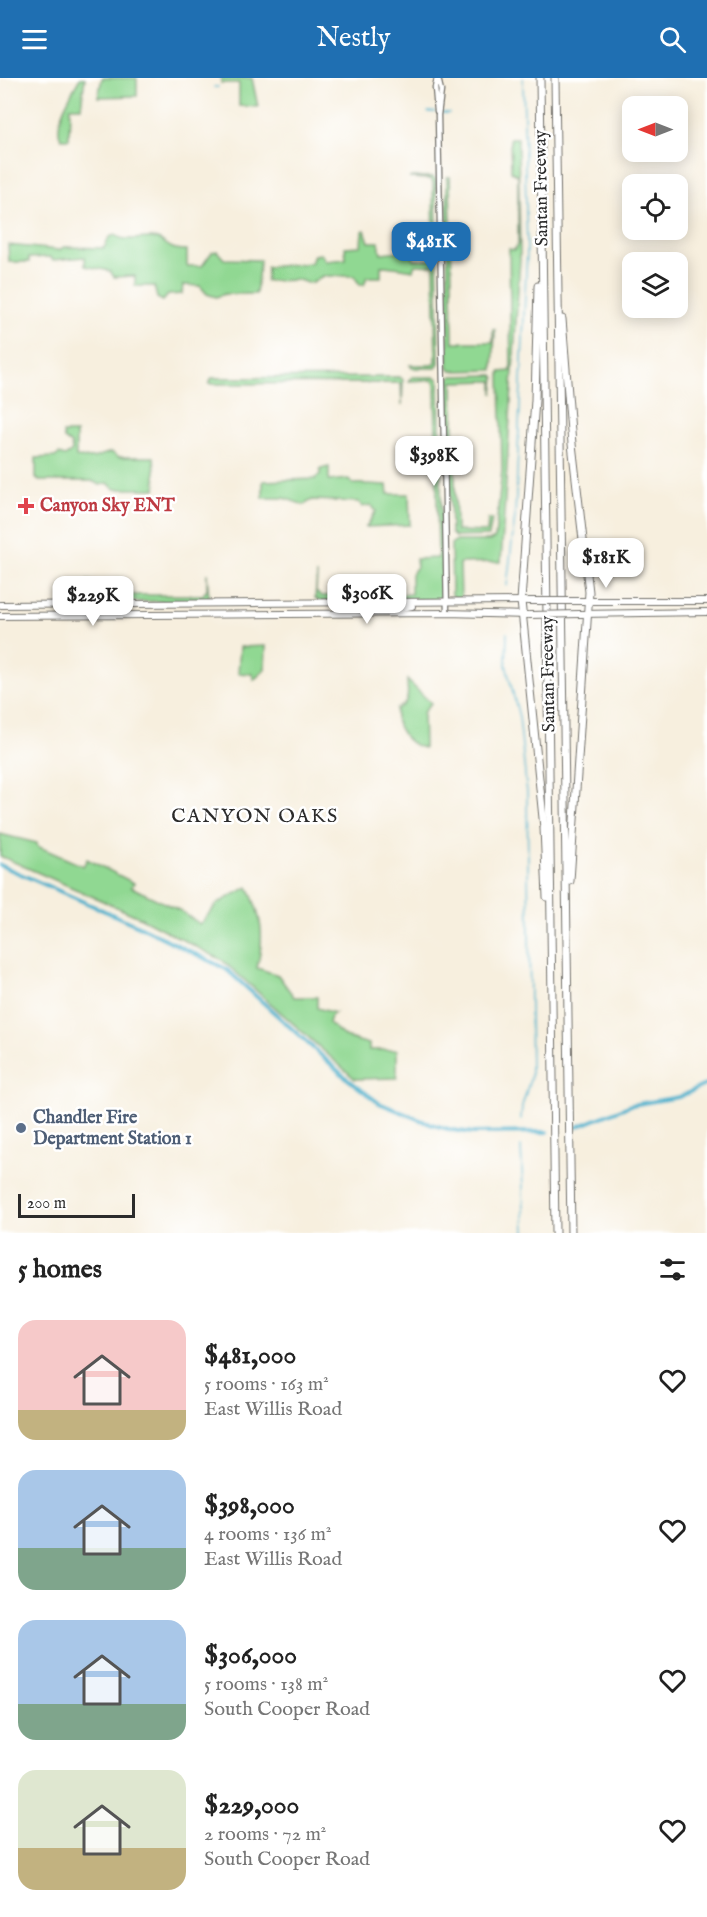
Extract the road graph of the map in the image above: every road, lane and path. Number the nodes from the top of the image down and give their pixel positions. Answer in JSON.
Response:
{"nodes":[{"id":1,"x":438,"y":78,"type":"edge"},
{"id":2,"x":540,"y":78,"type":"edge"},
{"id":3,"x":555,"y":78,"type":"edge"},
{"id":4,"x":543,"y":245,"type":"junction"},
{"id":5,"x":558,"y":292,"type":"junction"},
{"id":6,"x":524,"y":601,"type":"junction"},
{"id":7,"x":590,"y":601,"type":"junction"},
{"id":8,"x":707,"y":601,"type":"edge"},
{"id":9,"x":447,"y":603,"type":"junction"},
{"id":10,"x":418,"y":604,"type":"junction"},
{"id":11,"x":0,"y":605,"type":"edge"},
{"id":12,"x":707,"y":612,"type":"edge"},
{"id":13,"x":382,"y":613,"type":"junction"},
{"id":14,"x":447,"y":613,"type":"junction"},
{"id":15,"x":590,"y":614,"type":"junction"},
{"id":16,"x":525,"y":615,"type":"junction"},
{"id":17,"x":0,"y":616,"type":"edge"},
{"id":18,"x":553,"y":937,"type":"junction"},
{"id":19,"x":567,"y":952,"type":"junction"},
{"id":20,"x":554,"y":1233,"type":"edge"},
{"id":21,"x":573,"y":1233,"type":"edge"}],
"edges":[{"from":1,"to":9,"type":"street"},
{"from":2,"to":4,"type":"highway","name":"Santan Freeway"},
{"from":3,"to":5,"type":"highway","name":"Santan Freeway"},
{"from":4,"to":6,"type":"highway"},
{"from":4,"to":18,"type":"highway","name":"Santan Freeway"},
{"from":5,"to":7,"type":"highway"},
{"from":5,"to":19,"type":"highway","name":"Santan Freeway"},
{"from":6,"to":7,"type":"main road","bridge":true},
{"from":6,"to":9,"type":"main road"},
{"from":6,"to":16,"type":"highway"},
{"from":7,"to":8,"type":"main road"},
{"from":7,"to":15,"type":"highway"},
{"from":9,"to":10,"type":"main road"},
{"from":9,"to":14,"type":"street"},
{"from":10,"to":11,"type":"main road"},
{"from":10,"to":13,"type":"main road"},
{"from":12,"to":15,"type":"main road"},
{"from":13,"to":14,"type":"main road"},
{"from":13,"to":17,"type":"main road"},
{"from":14,"to":16,"type":"main road"},
{"from":15,"to":16,"type":"main road","bridge":true},
{"from":15,"to":19,"type":"highway"},
{"from":16,"to":18,"type":"highway"},
{"from":18,"to":20,"type":"highway","name":"Santan Freeway"},
{"from":19,"to":21,"type":"highway","name":"Santan Freeway"}]}
